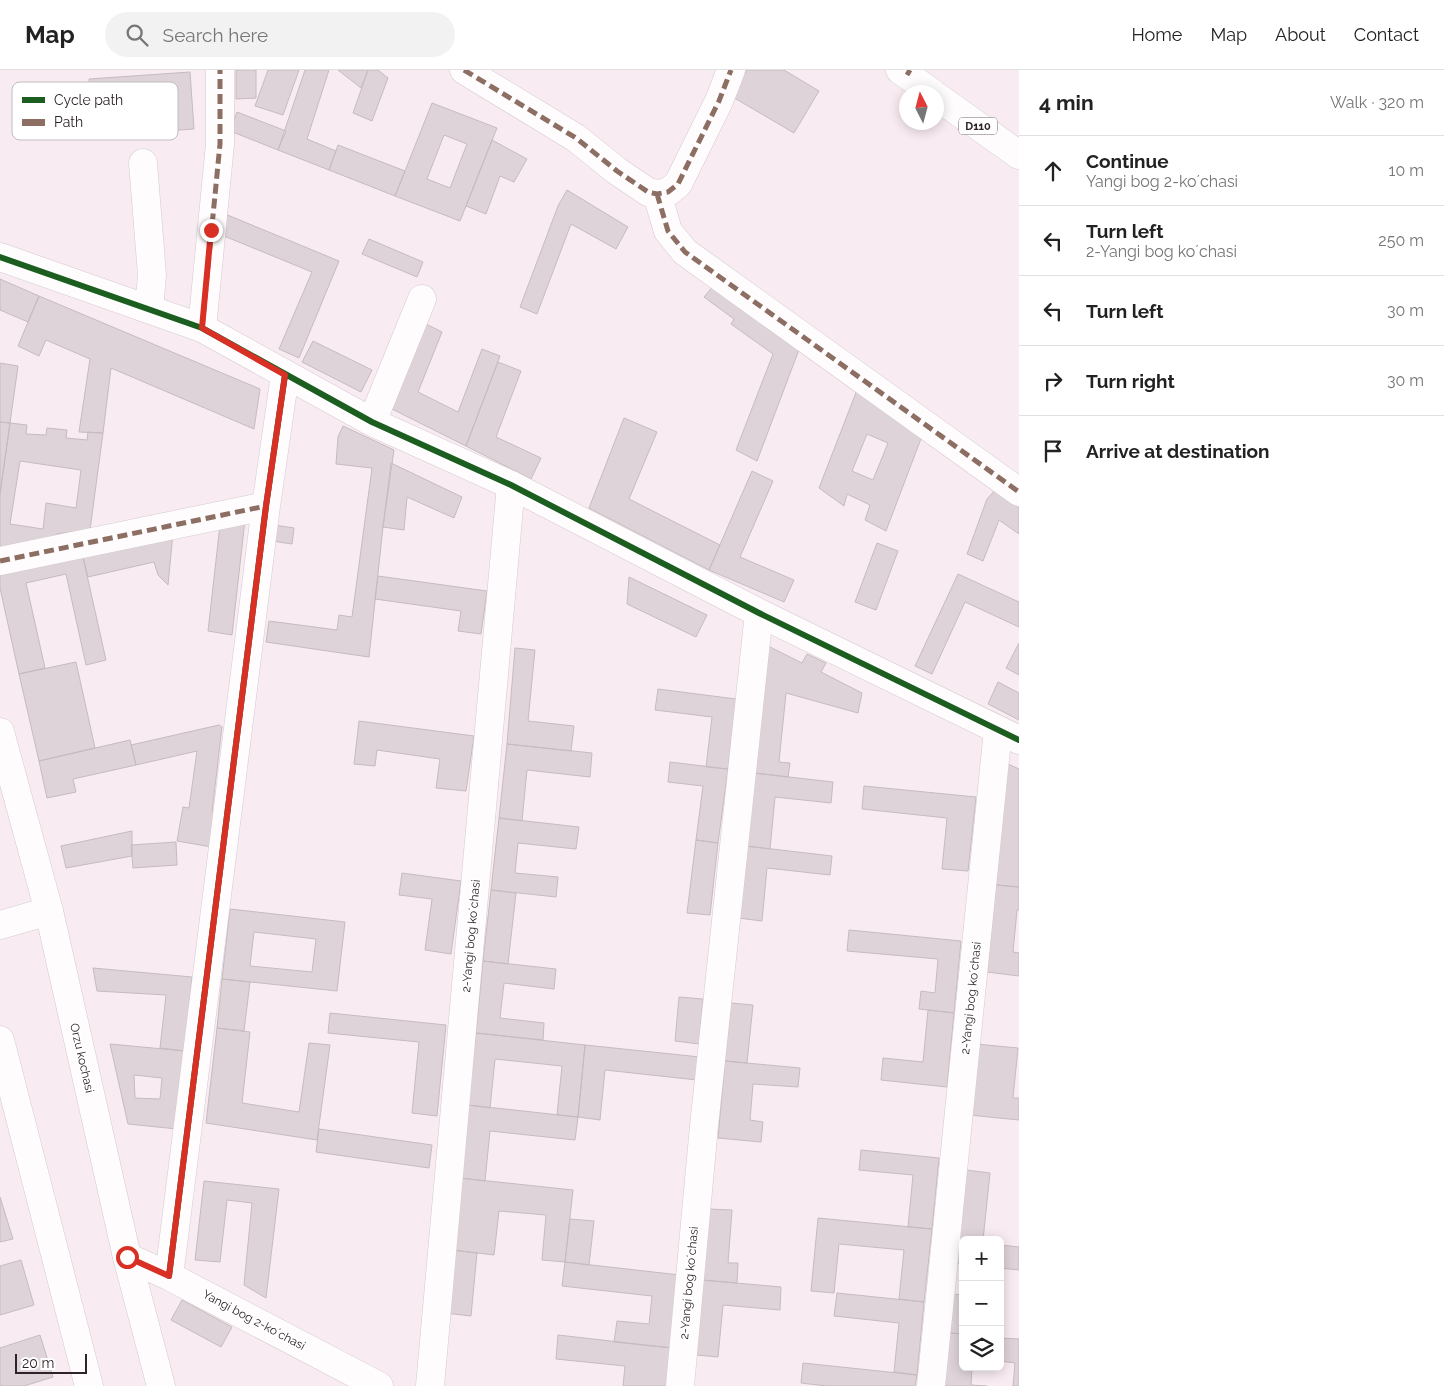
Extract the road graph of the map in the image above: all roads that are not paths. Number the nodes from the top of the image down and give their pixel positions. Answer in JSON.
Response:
{"nodes":[{"id":1,"x":220,"y":70,"type":"edge"},
{"id":2,"x":464,"y":70,"type":"edge"},
{"id":3,"x":731,"y":70,"type":"edge"},
{"id":4,"x":905,"y":72,"type":"edge"},
{"id":5,"x":922,"y":85,"type":"edge"},
{"id":6,"x":944,"y":102,"type":"edge"},
{"id":7,"x":1019,"y":155,"type":"edge"},
{"id":8,"x":143,"y":163,"type":"dead end"},
{"id":9,"x":657,"y":194,"type":"junction"},
{"id":10,"x":0,"y":257,"type":"edge"},
{"id":11,"x":422,"y":299,"type":"dead end"},
{"id":12,"x":149,"y":309,"type":"junction"},
{"id":13,"x":202,"y":328,"type":"junction"},
{"id":14,"x":285,"y":375,"type":"junction"},
{"id":15,"x":372,"y":422,"type":"junction"},
{"id":16,"x":511,"y":486,"type":"junction"},
{"id":17,"x":1019,"y":492,"type":"edge"},
{"id":18,"x":266,"y":506,"type":"junction"},
{"id":19,"x":0,"y":560,"type":"edge"},
{"id":20,"x":759,"y":613,"type":"junction"},
{"id":21,"x":0,"y":732,"type":"edge"},
{"id":22,"x":1009,"y":735,"type":"edge"},
{"id":23,"x":49,"y":911,"type":"junction"},
{"id":24,"x":0,"y":925,"type":"edge"},
{"id":25,"x":0,"y":1040,"type":"edge"},
{"id":26,"x":127,"y":1257,"type":"junction"},
{"id":27,"x":169,"y":1276,"type":"junction"},
{"id":28,"x":89,"y":1386,"type":"edge"},
{"id":29,"x":161,"y":1386,"type":"edge"},
{"id":30,"x":379,"y":1386,"type":"edge"},
{"id":31,"x":430,"y":1386,"type":"edge"},
{"id":32,"x":680,"y":1386,"type":"edge"},
{"id":33,"x":931,"y":1386,"type":"edge"}],
"edges":[{"from":1,"to":13,"type":"street"},
{"from":2,"to":9,"type":"street"},
{"from":3,"to":9,"type":"street"},
{"from":4,"to":5,"type":"street"},
{"from":6,"to":7,"type":"street","number":"D110"},
{"from":8,"to":12,"type":"street"},
{"from":9,"to":17,"type":"street"},
{"from":10,"to":12,"type":"street"},
{"from":11,"to":15,"type":"street"},
{"from":12,"to":13,"type":"street"},
{"from":13,"to":14,"type":"street"},
{"from":14,"to":15,"type":"street"},
{"from":14,"to":18,"type":"street"},
{"from":15,"to":16,"type":"street"},
{"from":16,"to":20,"type":"street"},
{"from":16,"to":31,"type":"street","name":"2-Yangi bog koʼchasi"},
{"from":18,"to":19,"type":"street"},
{"from":18,"to":27,"type":"street"},
{"from":20,"to":22,"type":"street"},
{"from":20,"to":32,"type":"street","name":"2-Yangi bog koʼchasi"},
{"from":21,"to":23,"type":"street","name":"Orzu kochasi"},
{"from":22,"to":33,"type":"street","name":"2-Yangi bog koʼchasi"},
{"from":23,"to":24,"type":"street"},
{"from":23,"to":26,"type":"street","name":"Orzu kochasi"},
{"from":25,"to":28,"type":"street"},
{"from":26,"to":27,"type":"street","name":"Yangi bog 2-koʼchasi"},
{"from":26,"to":29,"type":"street","name":"Orzu kochasi"},
{"from":27,"to":30,"type":"street","name":"Yangi bog 2-koʼchasi"}]}
